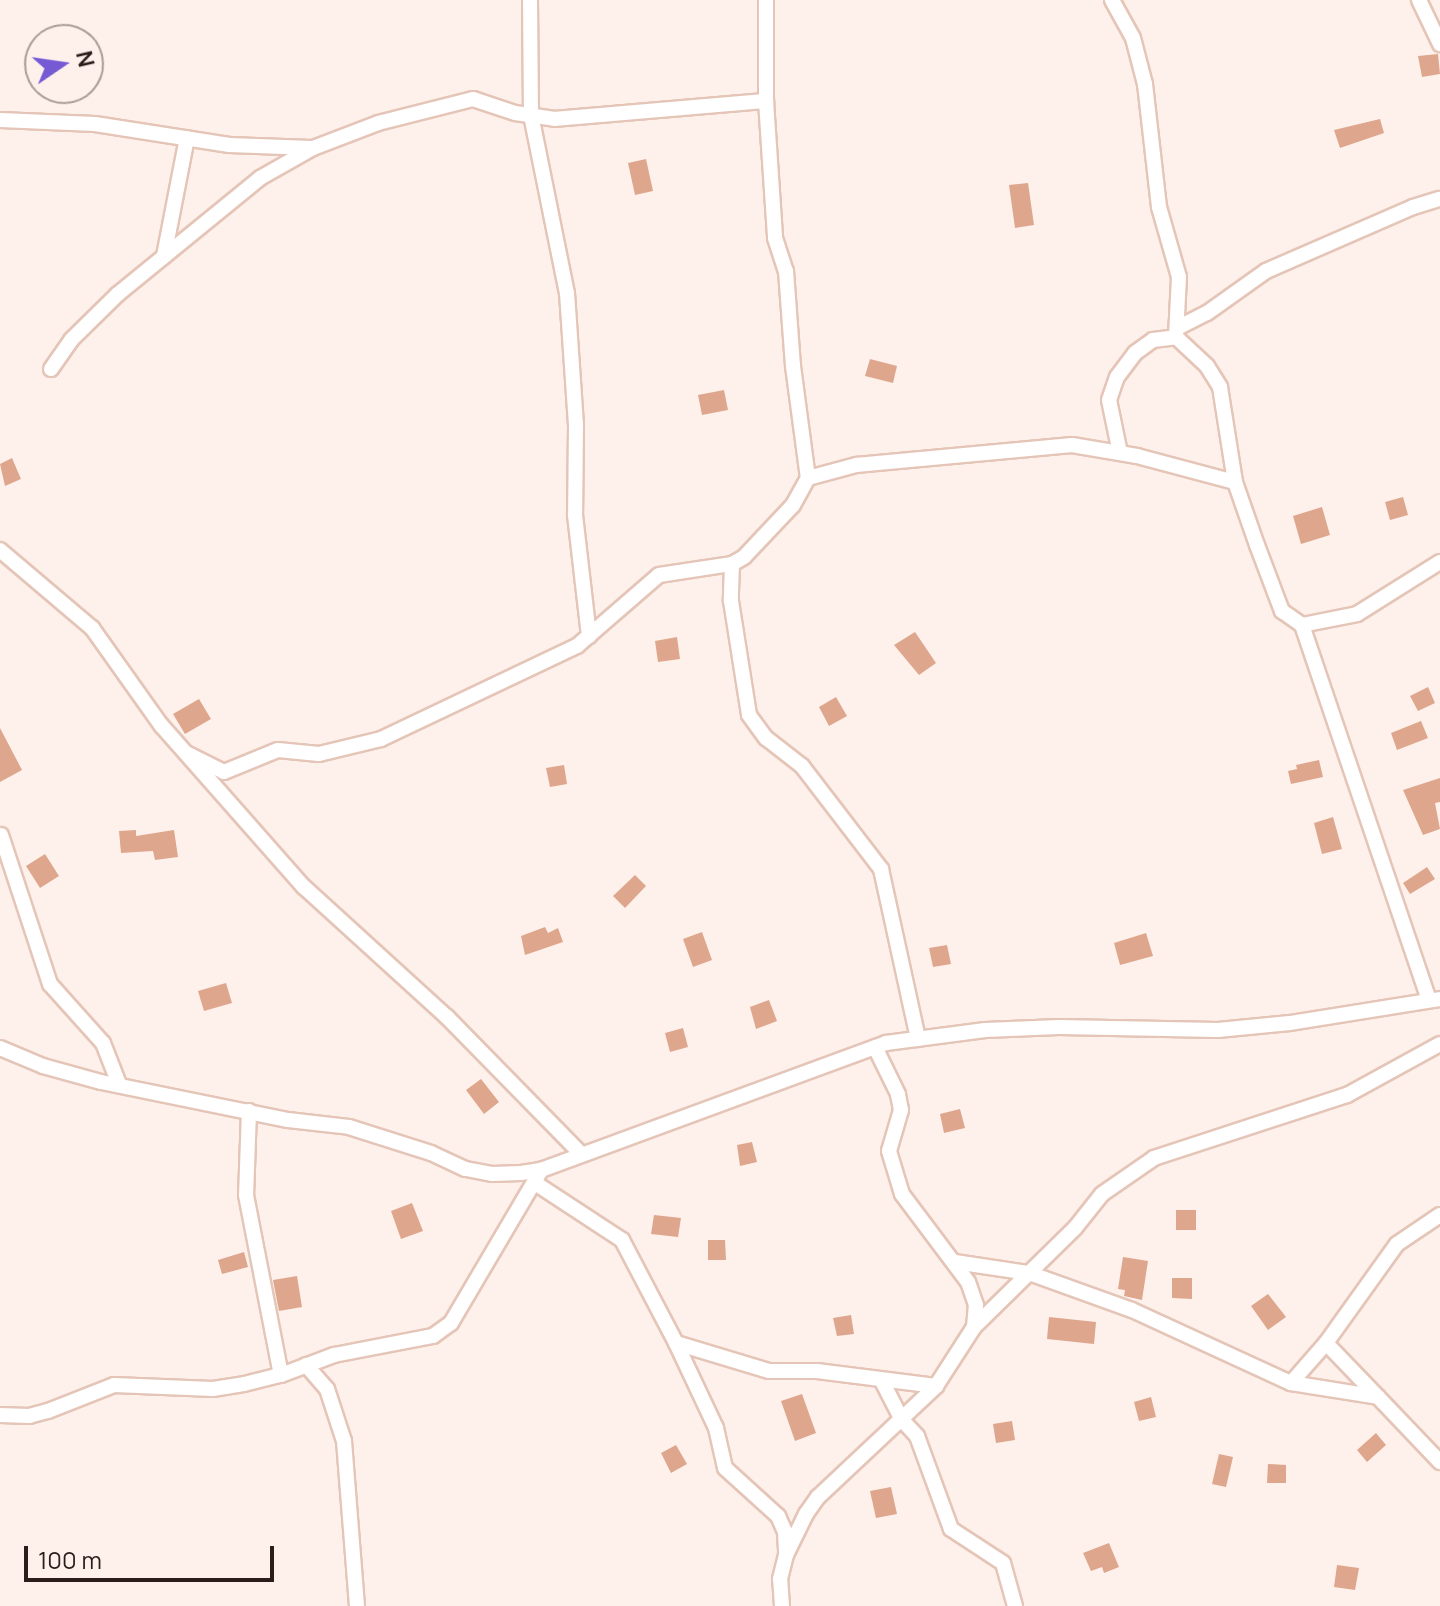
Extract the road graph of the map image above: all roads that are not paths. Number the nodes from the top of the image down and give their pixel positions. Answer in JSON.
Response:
{"nodes":[{"id":1,"x":530,"y":0,"type":"edge"},
{"id":2,"x":766,"y":0,"type":"edge"},
{"id":3,"x":1112,"y":0,"type":"edge"},
{"id":4,"x":1419,"y":0,"type":"edge"},
{"id":5,"x":1440,"y":44,"type":"edge"},
{"id":6,"x":766,"y":101,"type":"junction"},
{"id":7,"x":531,"y":115,"type":"junction"},
{"id":8,"x":0,"y":120,"type":"edge"},
{"id":9,"x":187,"y":138,"type":"junction"},
{"id":10,"x":313,"y":148,"type":"junction"},
{"id":11,"x":1440,"y":199,"type":"edge"},
{"id":12,"x":164,"y":256,"type":"junction"},
{"id":13,"x":1178,"y":332,"type":"junction"},
{"id":14,"x":51,"y":369,"type":"dead end"},
{"id":15,"x":1120,"y":453,"type":"junction"},
{"id":16,"x":808,"y":478,"type":"junction"},
{"id":17,"x":1235,"y":482,"type":"junction"},
{"id":18,"x":0,"y":550,"type":"edge"},
{"id":19,"x":1440,"y":562,"type":"edge"},
{"id":20,"x":732,"y":564,"type":"junction"},
{"id":21,"x":1302,"y":625,"type":"junction"},
{"id":22,"x":589,"y":636,"type":"junction"},
{"id":23,"x":186,"y":753,"type":"junction"},
{"id":24,"x":1,"y":835,"type":"edge"},
{"id":25,"x":1435,"y":1000,"type":"edge"},
{"id":26,"x":918,"y":1039,"type":"junction"},
{"id":27,"x":1440,"y":1044,"type":"edge"},
{"id":28,"x":875,"y":1047,"type":"junction"},
{"id":29,"x":0,"y":1048,"type":"edge"},
{"id":30,"x":119,"y":1084,"type":"junction"},
{"id":31,"x":249,"y":1111,"type":"junction"},
{"id":32,"x":581,"y":1154,"type":"junction"},
{"id":33,"x":538,"y":1176,"type":"junction"},
{"id":34,"x":1440,"y":1215,"type":"edge"},
{"id":35,"x":955,"y":1262,"type":"junction"},
{"id":36,"x":1029,"y":1273,"type":"junction"},
{"id":37,"x":974,"y":1327,"type":"junction"},
{"id":38,"x":676,"y":1343,"type":"junction"},
{"id":39,"x":1326,"y":1343,"type":"junction"},
{"id":40,"x":306,"y":1365,"type":"junction"},
{"id":41,"x":281,"y":1375,"type":"junction"},
{"id":42,"x":882,"y":1381,"type":"junction"},
{"id":43,"x":1291,"y":1383,"type":"junction"},
{"id":44,"x":936,"y":1386,"type":"junction"},
{"id":45,"x":1378,"y":1397,"type":"junction"},
{"id":46,"x":0,"y":1415,"type":"edge"},
{"id":47,"x":902,"y":1420,"type":"junction"},
{"id":48,"x":1440,"y":1462,"type":"edge"},
{"id":49,"x":786,"y":1555,"type":"junction"},
{"id":50,"x":357,"y":1606,"type":"edge"},
{"id":51,"x":782,"y":1606,"type":"edge"},
{"id":52,"x":1015,"y":1606,"type":"edge"}],
"edges":[{"from":1,"to":7,"type":"street"},
{"from":2,"to":6,"type":"street"},
{"from":3,"to":13,"type":"street"},
{"from":4,"to":5,"type":"street"},
{"from":6,"to":7,"type":"street"},
{"from":6,"to":16,"type":"street"},
{"from":7,"to":10,"type":"street"},
{"from":7,"to":22,"type":"street"},
{"from":8,"to":9,"type":"street"},
{"from":9,"to":10,"type":"street"},
{"from":9,"to":12,"type":"street"},
{"from":10,"to":12,"type":"street"},
{"from":11,"to":13,"type":"street"},
{"from":12,"to":14,"type":"street"},
{"from":13,"to":15,"type":"street"},
{"from":13,"to":17,"type":"street"},
{"from":15,"to":16,"type":"street"},
{"from":15,"to":17,"type":"street"},
{"from":16,"to":20,"type":"street"},
{"from":17,"to":21,"type":"street"},
{"from":18,"to":23,"type":"street"},
{"from":19,"to":21,"type":"street"},
{"from":20,"to":22,"type":"street"},
{"from":20,"to":26,"type":"street"},
{"from":21,"to":25,"type":"street"},
{"from":22,"to":23,"type":"street"},
{"from":23,"to":32,"type":"street"},
{"from":24,"to":30,"type":"street"},
{"from":25,"to":26,"type":"street"},
{"from":26,"to":28,"type":"street"},
{"from":27,"to":36,"type":"street"},
{"from":28,"to":32,"type":"street"},
{"from":28,"to":35,"type":"street"},
{"from":29,"to":30,"type":"street"},
{"from":30,"to":31,"type":"street"},
{"from":31,"to":33,"type":"street"},
{"from":31,"to":41,"type":"street"},
{"from":32,"to":33,"type":"street"},
{"from":33,"to":38,"type":"street"},
{"from":33,"to":40,"type":"street"},
{"from":34,"to":39,"type":"street"},
{"from":35,"to":36,"type":"street"},
{"from":35,"to":37,"type":"street"},
{"from":36,"to":37,"type":"street"},
{"from":36,"to":43,"type":"street"},
{"from":37,"to":44,"type":"street"},
{"from":38,"to":42,"type":"street"},
{"from":38,"to":49,"type":"street"},
{"from":39,"to":43,"type":"street"},
{"from":39,"to":45,"type":"street"},
{"from":40,"to":41,"type":"street"},
{"from":40,"to":50,"type":"street"},
{"from":41,"to":46,"type":"street"},
{"from":42,"to":44,"type":"street"},
{"from":42,"to":47,"type":"street"},
{"from":43,"to":45,"type":"street"},
{"from":44,"to":47,"type":"street"},
{"from":45,"to":48,"type":"street"},
{"from":47,"to":49,"type":"street"},
{"from":47,"to":52,"type":"street"},
{"from":49,"to":51,"type":"street"}]}
